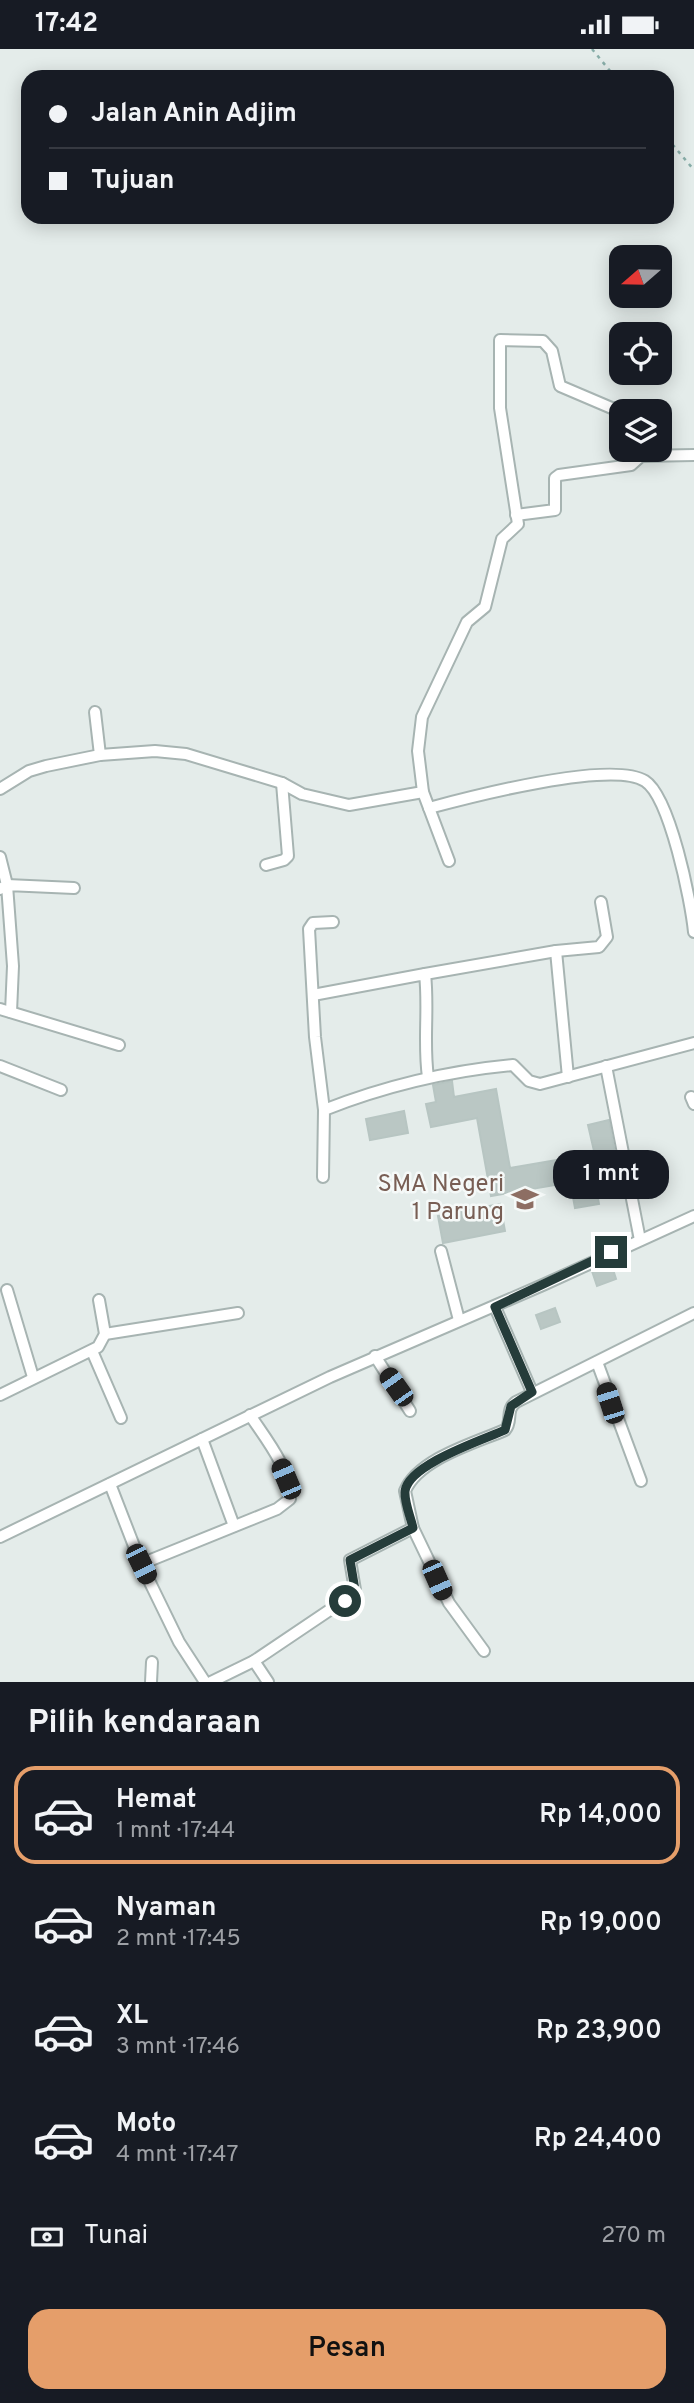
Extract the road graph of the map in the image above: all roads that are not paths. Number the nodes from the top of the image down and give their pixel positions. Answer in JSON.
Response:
{"nodes":[{"id":1,"x":609,"y":407,"type":"edge"},
{"id":2,"x":672,"y":454,"type":"edge"},
{"id":3,"x":694,"y":455,"type":"edge"},
{"id":4,"x":632,"y":462,"type":"edge"},
{"id":5,"x":516,"y":515,"type":"junction"},
{"id":6,"x":95,"y":712,"type":"dead end"},
{"id":7,"x":100,"y":755,"type":"junction"},
{"id":8,"x":282,"y":783,"type":"junction"},
{"id":9,"x":0,"y":789,"type":"edge"},
{"id":10,"x":423,"y":792,"type":"junction"},
{"id":11,"x":429,"y":807,"type":"junction"},
{"id":12,"x":0,"y":857,"type":"edge"},
{"id":13,"x":449,"y":861,"type":"dead end"},
{"id":14,"x":266,"y":865,"type":"dead end"},
{"id":15,"x":4,"y":887,"type":"edge"},
{"id":16,"x":74,"y":888,"type":"dead end"},
{"id":17,"x":601,"y":902,"type":"dead end"},
{"id":18,"x":333,"y":922,"type":"dead end"},
{"id":19,"x":694,"y":932,"type":"edge"},
{"id":20,"x":556,"y":951,"type":"junction"},
{"id":21,"x":425,"y":974,"type":"junction"},
{"id":22,"x":313,"y":995,"type":"junction"},
{"id":23,"x":6,"y":1011,"type":"edge"},
{"id":24,"x":694,"y":1042,"type":"edge"},
{"id":25,"x":119,"y":1045,"type":"dead end"},
{"id":26,"x":0,"y":1066,"type":"edge"},
{"id":27,"x":606,"y":1066,"type":"junction"},
{"id":28,"x":428,"y":1077,"type":"junction"},
{"id":29,"x":568,"y":1077,"type":"junction"},
{"id":30,"x":61,"y":1090,"type":"dead end"},
{"id":31,"x":324,"y":1110,"type":"junction"},
{"id":32,"x":323,"y":1177,"type":"dead end"},
{"id":33,"x":694,"y":1216,"type":"edge"},
{"id":34,"x":640,"y":1240,"type":"junction"},
{"id":35,"x":441,"y":1251,"type":"dead end"},
{"id":36,"x":7,"y":1290,"type":"dead end"},
{"id":37,"x":99,"y":1300,"type":"dead end"},
{"id":38,"x":495,"y":1307,"type":"junction"},
{"id":39,"x":238,"y":1313,"type":"dead end"},
{"id":40,"x":694,"y":1313,"type":"edge"},
{"id":41,"x":459,"y":1320,"type":"junction"},
{"id":42,"x":105,"y":1334,"type":"junction"},
{"id":43,"x":92,"y":1351,"type":"junction"},
{"id":44,"x":375,"y":1356,"type":"junction"},
{"id":45,"x":597,"y":1362,"type":"junction"},
{"id":46,"x":33,"y":1377,"type":"junction"},
{"id":47,"x":532,"y":1392,"type":"junction"},
{"id":48,"x":0,"y":1395,"type":"edge"},
{"id":49,"x":410,"y":1411,"type":"dead end"},
{"id":50,"x":250,"y":1415,"type":"junction"},
{"id":51,"x":121,"y":1418,"type":"dead end"},
{"id":52,"x":202,"y":1439,"type":"junction"},
{"id":53,"x":640,"y":1481,"type":"dead end"},
{"id":54,"x":110,"y":1484,"type":"junction"},
{"id":55,"x":234,"y":1526,"type":"junction"},
{"id":56,"x":413,"y":1528,"type":"junction"},
{"id":57,"x":0,"y":1537,"type":"edge"},
{"id":58,"x":141,"y":1564,"type":"junction"},
{"id":59,"x":484,"y":1651,"type":"dead end"},
{"id":60,"x":254,"y":1661,"type":"junction"},
{"id":61,"x":152,"y":1662,"type":"dead end"},
{"id":62,"x":203,"y":1681,"type":"edge"},
{"id":63,"x":151,"y":1682,"type":"edge"},
{"id":64,"x":268,"y":1682,"type":"edge"}],
"edges":[{"from":1,"to":5,"type":"street"},
{"from":2,"to":3,"type":"street"},
{"from":4,"to":5,"type":"street"},
{"from":5,"to":10,"type":"street"},
{"from":6,"to":7,"type":"street"},
{"from":7,"to":8,"type":"street"},
{"from":7,"to":9,"type":"street"},
{"from":8,"to":10,"type":"street"},
{"from":8,"to":14,"type":"street"},
{"from":10,"to":11,"type":"street"},
{"from":11,"to":13,"type":"street"},
{"from":11,"to":19,"type":"street"},
{"from":12,"to":15,"type":"street"},
{"from":15,"to":16,"type":"street"},
{"from":15,"to":23,"type":"street"},
{"from":17,"to":20,"type":"street"},
{"from":18,"to":22,"type":"street"},
{"from":20,"to":21,"type":"street"},
{"from":20,"to":29,"type":"street"},
{"from":21,"to":22,"type":"street"},
{"from":21,"to":28,"type":"street"},
{"from":22,"to":31,"type":"street"},
{"from":23,"to":25,"type":"street"},
{"from":24,"to":27,"type":"street"},
{"from":26,"to":30,"type":"street"},
{"from":27,"to":29,"type":"street"},
{"from":27,"to":34,"type":"street"},
{"from":28,"to":29,"type":"street"},
{"from":28,"to":31,"type":"street"},
{"from":31,"to":32,"type":"street"},
{"from":33,"to":34,"type":"street"},
{"from":34,"to":38,"type":"street"},
{"from":35,"to":41,"type":"street"},
{"from":36,"to":46,"type":"street"},
{"from":37,"to":42,"type":"street"},
{"from":38,"to":41,"type":"street"},
{"from":38,"to":47,"type":"street"},
{"from":39,"to":42,"type":"street"},
{"from":40,"to":45,"type":"street"},
{"from":41,"to":44,"type":"street"},
{"from":42,"to":43,"type":"street"},
{"from":43,"to":46,"type":"street"},
{"from":43,"to":51,"type":"street"},
{"from":44,"to":49,"type":"street"},
{"from":44,"to":50,"type":"street"},
{"from":45,"to":47,"type":"street"},
{"from":45,"to":53,"type":"street"},
{"from":46,"to":48,"type":"street"},
{"from":47,"to":56,"type":"street"},
{"from":50,"to":52,"type":"street"},
{"from":50,"to":55,"type":"street"},
{"from":52,"to":54,"type":"street"},
{"from":52,"to":55,"type":"street"},
{"from":54,"to":57,"type":"street"},
{"from":54,"to":58,"type":"street"},
{"from":55,"to":58,"type":"street"},
{"from":56,"to":59,"type":"street"},
{"from":56,"to":60,"type":"street"},
{"from":58,"to":62,"type":"street"},
{"from":60,"to":62,"type":"street"},
{"from":60,"to":64,"type":"street"},
{"from":61,"to":63,"type":"street"}]}
